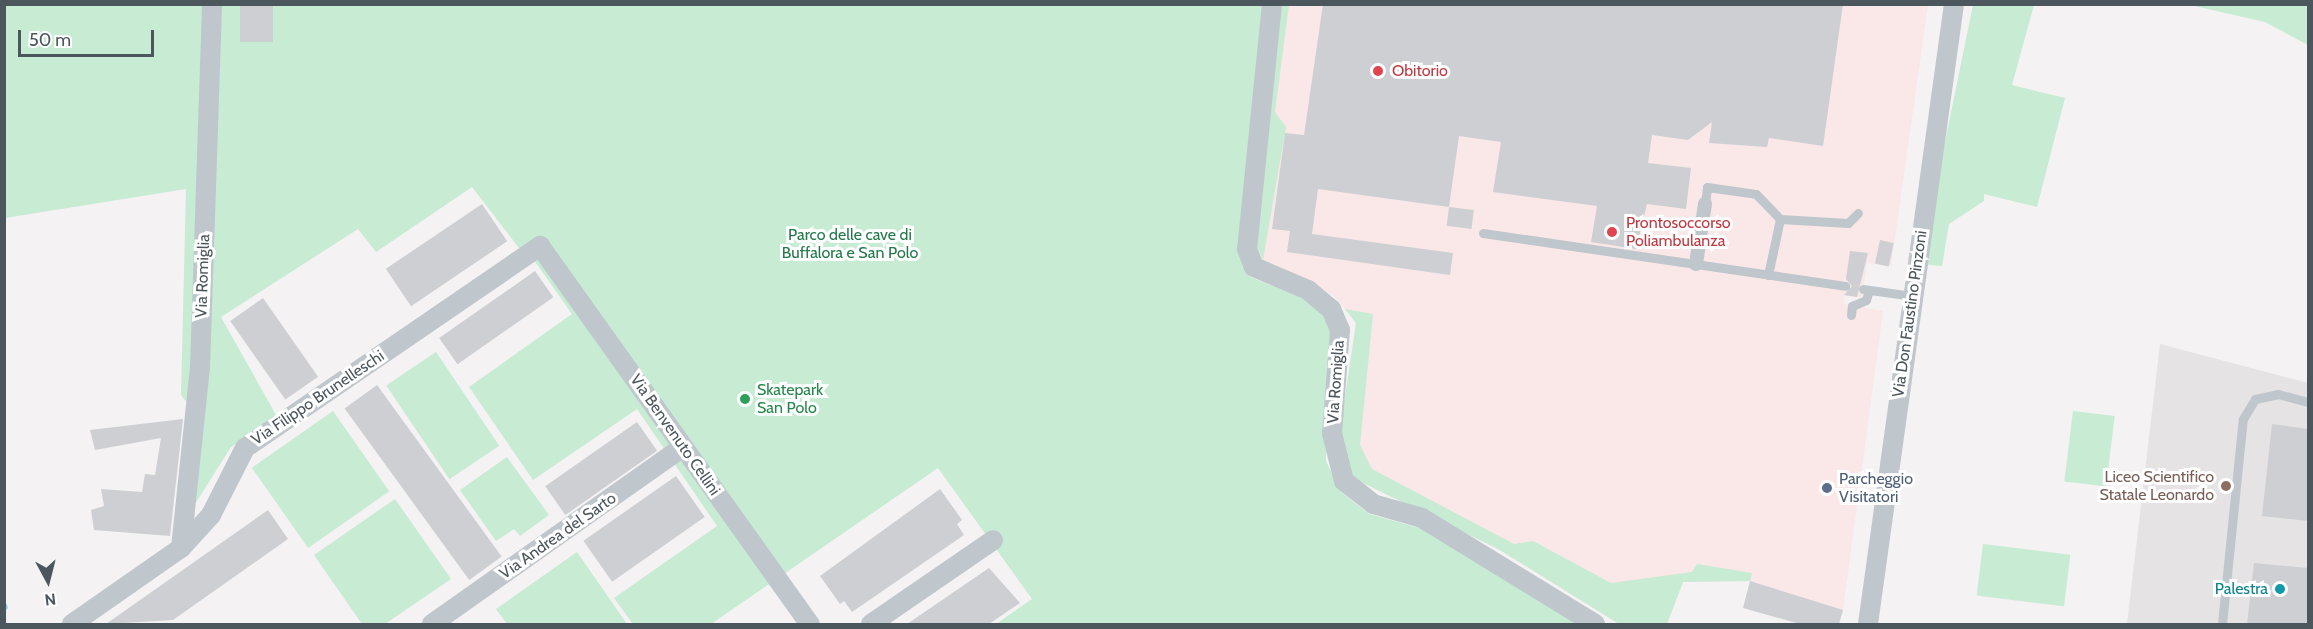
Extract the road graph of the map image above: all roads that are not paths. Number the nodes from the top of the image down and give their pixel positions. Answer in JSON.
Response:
{"nodes":[{"id":1,"x":212,"y":4,"type":"edge"},
{"id":2,"x":1272,"y":4,"type":"edge"},
{"id":3,"x":1954,"y":4,"type":"edge"},
{"id":4,"x":1705,"y":204,"type":"joint"},
{"id":5,"x":1858,"y":213,"type":"dead end"},
{"id":6,"x":1780,"y":219,"type":"junction"},
{"id":7,"x":1483,"y":233,"type":"dead end"},
{"id":8,"x":540,"y":246,"type":"joint"},
{"id":9,"x":1696,"y":264,"type":"junction"},
{"id":10,"x":1768,"y":275,"type":"junction"},
{"id":11,"x":1845,"y":286,"type":"dead end"},
{"id":12,"x":1912,"y":296,"type":"junction"},
{"id":13,"x":1851,"y":315,"type":"dead end"},
{"id":14,"x":2308,"y":402,"type":"edge"},
{"id":15,"x":683,"y":447,"type":"junction"},
{"id":16,"x":993,"y":540,"type":"dead end"},
{"id":17,"x":181,"y":548,"type":"junction"},
{"id":18,"x":72,"y":624,"type":"edge"},
{"id":19,"x":432,"y":624,"type":"edge"},
{"id":20,"x":810,"y":624,"type":"edge"},
{"id":21,"x":871,"y":624,"type":"edge"},
{"id":22,"x":1595,"y":624,"type":"edge"},
{"id":23,"x":1868,"y":624,"type":"edge"},
{"id":24,"x":2222,"y":624,"type":"edge"}],
"edges":[{"from":1,"to":17,"type":"street","name":"Via Romiglia"},
{"from":2,"to":22,"type":"street","name":"Via Romiglia"},
{"from":3,"to":12,"type":"street","name":"Via Don Faustino Pinzoni"},
{"from":4,"to":6,"type":"lane"},
{"from":4,"to":9,"type":"street"},
{"from":5,"to":6,"type":"lane"},
{"from":6,"to":10,"type":"lane"},
{"from":7,"to":9,"type":"lane"},
{"from":8,"to":15,"type":"street","name":"Via Benvenuto Cellini"},
{"from":8,"to":17,"type":"street","name":"Via Filippo Brunelleschi"},
{"from":9,"to":10,"type":"lane"},
{"from":10,"to":11,"type":"lane"},
{"from":12,"to":13,"type":"lane"},
{"from":12,"to":23,"type":"street","name":"Via Don Faustino Pinzoni"},
{"from":14,"to":24,"type":"lane"},
{"from":15,"to":19,"type":"street","name":"Via Andrea del Sarto"},
{"from":15,"to":20,"type":"street","name":"Via Benvenuto Cellini"},
{"from":16,"to":21,"type":"street"},
{"from":17,"to":18,"type":"street","name":"Via Filippo Brunelleschi"}]}
